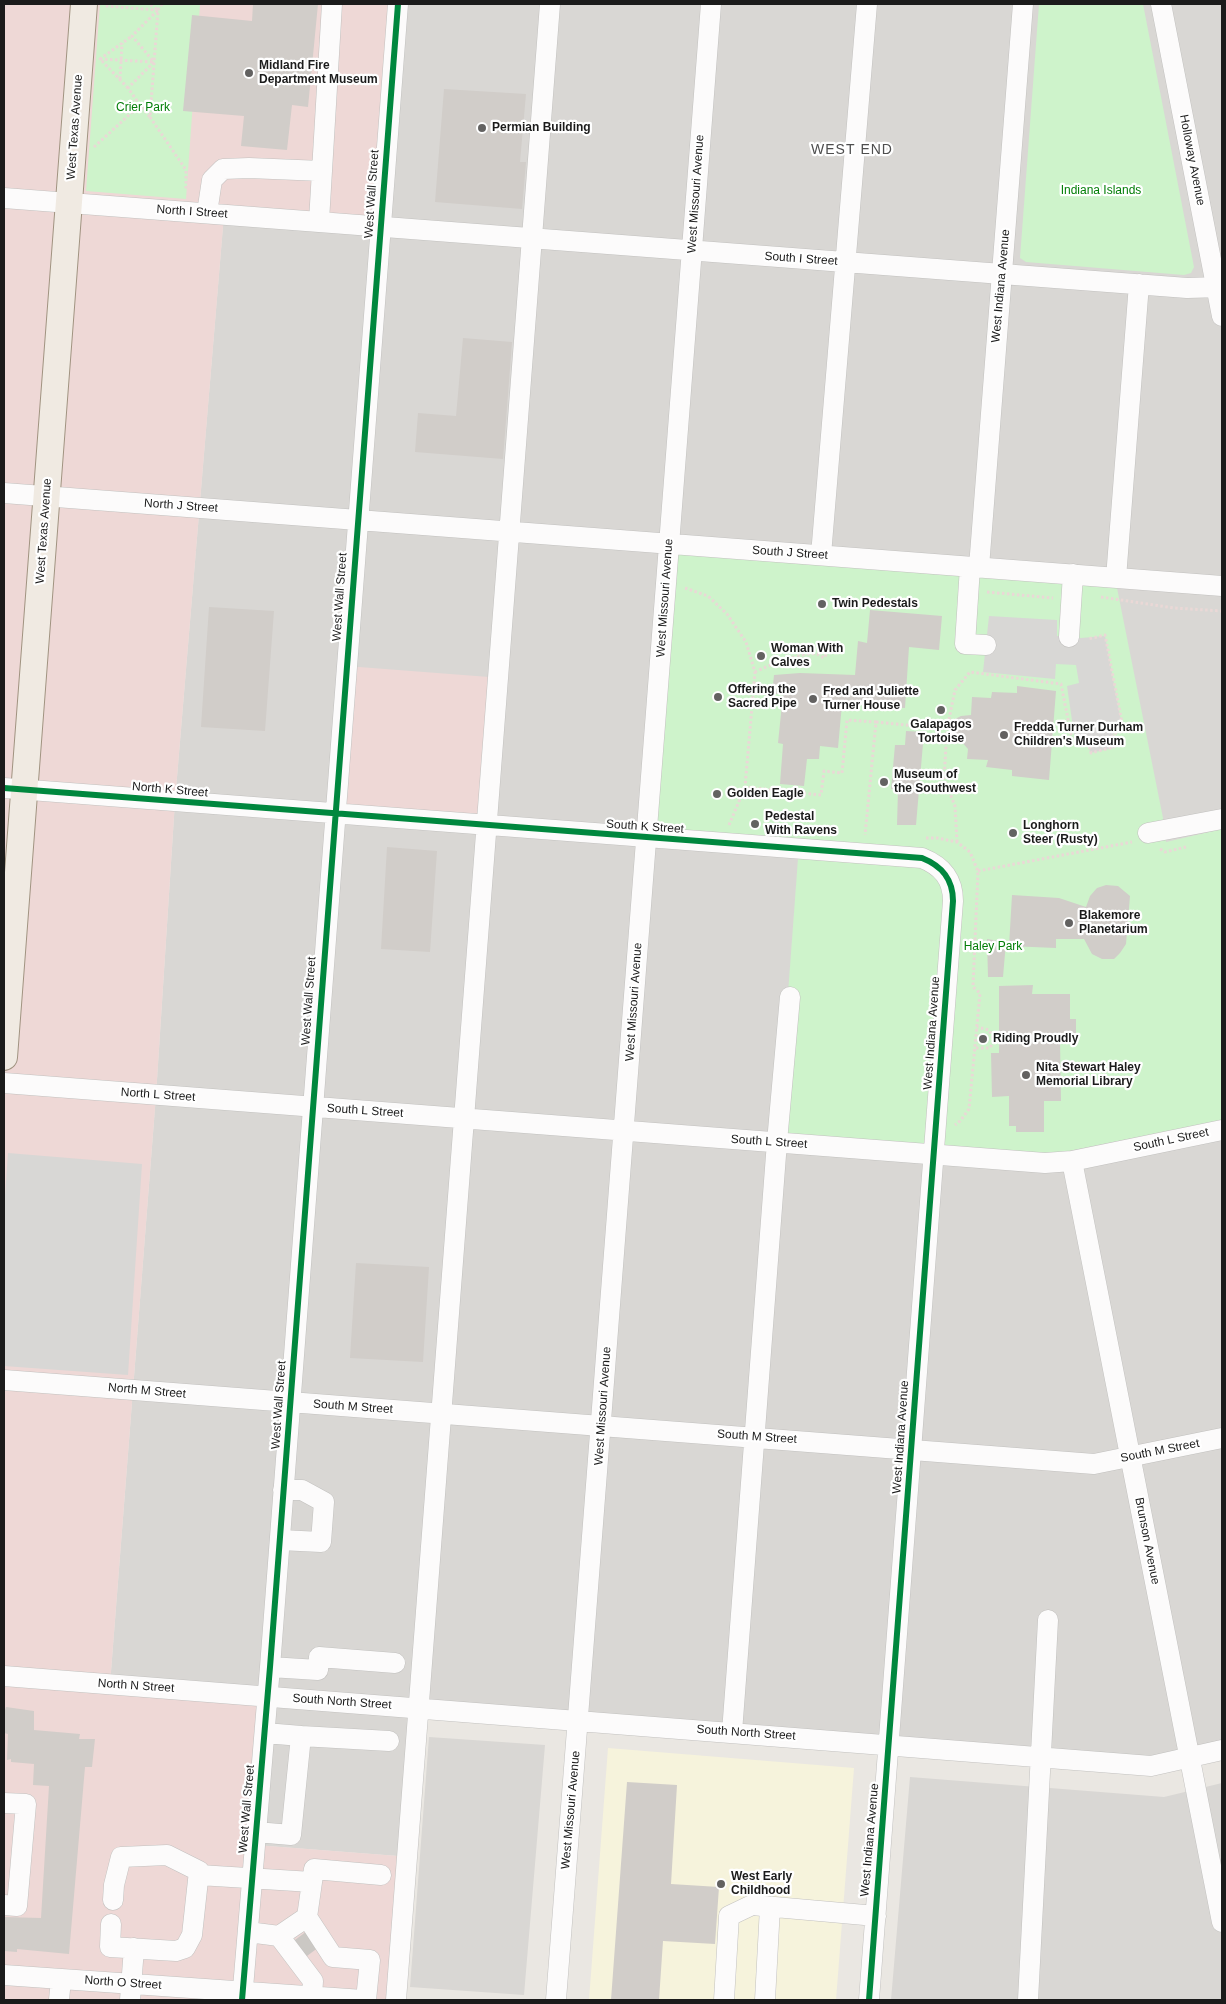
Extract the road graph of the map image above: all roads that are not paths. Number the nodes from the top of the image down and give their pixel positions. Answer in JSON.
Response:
{"nodes":[{"id":1,"x":84,"y":4,"type":"edge"},
{"id":2,"x":332,"y":4,"type":"edge"},
{"id":3,"x":398,"y":4,"type":"edge"},
{"id":4,"x":550,"y":4,"type":"edge"},
{"id":5,"x":711,"y":4,"type":"edge"},
{"id":6,"x":867,"y":4,"type":"edge"},
{"id":7,"x":1023,"y":4,"type":"edge"},
{"id":8,"x":1161,"y":4,"type":"edge"},
{"id":9,"x":322,"y":171,"type":"junction"},
{"id":10,"x":4,"y":198,"type":"edge"},
{"id":11,"x":69,"y":203,"type":"junction"},
{"id":12,"x":207,"y":213,"type":"junction"},
{"id":13,"x":319,"y":221,"type":"junction"},
{"id":14,"x":381,"y":226,"type":"junction"},
{"id":15,"x":533,"y":238,"type":"junction"},
{"id":16,"x":691,"y":250,"type":"junction"},
{"id":17,"x":846,"y":262,"type":"junction"},
{"id":18,"x":1002,"y":274,"type":"junction"},
{"id":19,"x":1139,"y":284,"type":"junction"},
{"id":20,"x":1220,"y":288,"type":"edge"},
{"id":21,"x":1222,"y":316,"type":"edge"},
{"id":22,"x":4,"y":493,"type":"edge"},
{"id":23,"x":46,"y":496,"type":"junction"},
{"id":24,"x":358,"y":519,"type":"junction"},
{"id":25,"x":510,"y":531,"type":"junction"},
{"id":26,"x":669,"y":544,"type":"junction"},
{"id":27,"x":821,"y":555,"type":"junction"},
{"id":28,"x":972,"y":573,"type":"junction"},
{"id":29,"x":1072,"y":574,"type":"junction"},
{"id":30,"x":1116,"y":578,"type":"junction"},
{"id":31,"x":1222,"y":586,"type":"edge"},
{"id":32,"x":1076,"y":638,"type":"road end"},
{"id":33,"x":986,"y":645,"type":"dead end"},
{"id":34,"x":14,"y":789,"type":"edge"},
{"id":35,"x":335,"y":814,"type":"junction"},
{"id":36,"x":1222,"y":819,"type":"edge"},
{"id":37,"x":488,"y":826,"type":"junction"},
{"id":38,"x":646,"y":839,"type":"junction"},
{"id":39,"x":1147,"y":839,"type":"road end"},
{"id":40,"x":947,"y":876,"type":"joint"},
{"id":41,"x":790,"y":997,"type":"dead end"},
{"id":42,"x":4,"y":1057,"type":"edge"},
{"id":43,"x":4,"y":1083,"type":"edge"},
{"id":44,"x":313,"y":1107,"type":"junction"},
{"id":45,"x":464,"y":1119,"type":"junction"},
{"id":46,"x":1222,"y":1130,"type":"edge"},
{"id":47,"x":624,"y":1132,"type":"junction"},
{"id":48,"x":776,"y":1142,"type":"junction"},
{"id":49,"x":934,"y":1154,"type":"junction"},
{"id":50,"x":1072,"y":1161,"type":"junction"},
{"id":51,"x":4,"y":1380,"type":"edge"},
{"id":52,"x":290,"y":1402,"type":"junction"},
{"id":53,"x":442,"y":1414,"type":"junction"},
{"id":54,"x":601,"y":1425,"type":"junction"},
{"id":55,"x":754,"y":1437,"type":"junction"},
{"id":56,"x":1222,"y":1438,"type":"edge"},
{"id":57,"x":911,"y":1449,"type":"junction"},
{"id":58,"x":1131,"y":1457,"type":"junction"},
{"id":59,"x":283,"y":1490,"type":"junction"},
{"id":60,"x":280,"y":1540,"type":"junction"},
{"id":61,"x":1048,"y":1620,"type":"dead end"},
{"id":62,"x":395,"y":1663,"type":"dead end"},
{"id":63,"x":270,"y":1666,"type":"junction"},
{"id":64,"x":4,"y":1676,"type":"edge"},
{"id":65,"x":268,"y":1696,"type":"junction"},
{"id":66,"x":418,"y":1708,"type":"junction"},
{"id":67,"x":578,"y":1720,"type":"junction"},
{"id":68,"x":732,"y":1732,"type":"junction"},
{"id":69,"x":264,"y":1733,"type":"junction"},
{"id":70,"x":301,"y":1736,"type":"junction"},
{"id":71,"x":389,"y":1741,"type":"dead end"},
{"id":72,"x":889,"y":1744,"type":"junction"},
{"id":73,"x":1222,"y":1750,"type":"edge"},
{"id":74,"x":1040,"y":1757,"type":"junction"},
{"id":75,"x":1189,"y":1757,"type":"junction"},
{"id":76,"x":4,"y":1803,"type":"edge"},
{"id":77,"x":256,"y":1832,"type":"junction"},
{"id":78,"x":193,"y":1870,"type":"junction"},
{"id":79,"x":381,"y":1875,"type":"dead end"},
{"id":80,"x":252,"y":1877,"type":"junction"},
{"id":81,"x":312,"y":1882,"type":"junction"},
{"id":82,"x":113,"y":1900,"type":"dead end"},
{"id":83,"x":4,"y":1905,"type":"edge"},
{"id":84,"x":770,"y":1907,"type":"junction"},
{"id":85,"x":876,"y":1916,"type":"junction"},
{"id":86,"x":308,"y":1917,"type":"junction"},
{"id":87,"x":1222,"y":1922,"type":"edge"},
{"id":88,"x":112,"y":1924,"type":"dead end"},
{"id":89,"x":248,"y":1932,"type":"junction"},
{"id":90,"x":279,"y":1936,"type":"junction"},
{"id":91,"x":134,"y":1948,"type":"junction"},
{"id":92,"x":333,"y":1957,"type":"junction"},
{"id":93,"x":4,"y":1975,"type":"edge"},
{"id":94,"x":307,"y":1975,"type":"junction"},
{"id":95,"x":61,"y":1979,"type":"junction"},
{"id":96,"x":131,"y":1992,"type":"edge"},
{"id":97,"x":242,"y":1995,"type":"edge"},
{"id":98,"x":312,"y":1996,"type":"junction"},
{"id":99,"x":59,"y":2000,"type":"edge"},
{"id":100,"x":364,"y":2000,"type":"edge"},
{"id":101,"x":396,"y":2000,"type":"edge"},
{"id":102,"x":556,"y":2000,"type":"edge"},
{"id":103,"x":724,"y":2000,"type":"edge"},
{"id":104,"x":765,"y":2000,"type":"edge"},
{"id":105,"x":869,"y":2000,"type":"edge"},
{"id":106,"x":1028,"y":2000,"type":"edge"}],
"edges":[{"from":1,"to":11,"type":"main road","name":"West Texas Avenue"},
{"from":2,"to":9,"type":"street"},
{"from":3,"to":14,"type":"street","name":"West Wall Street"},
{"from":4,"to":15,"type":"street"},
{"from":5,"to":16,"type":"street","name":"West Missouri Avenue"},
{"from":6,"to":17,"type":"street"},
{"from":7,"to":18,"type":"street","name":"West Indiana Avenue"},
{"from":8,"to":20,"type":"street","name":"Holloway Avenue"},
{"from":9,"to":12,"type":"street"},
{"from":9,"to":13,"type":"street"},
{"from":10,"to":11,"type":"street","name":"North I Street"},
{"from":11,"to":12,"type":"street","name":"North I Street"},
{"from":11,"to":23,"type":"main road","name":"West Texas Avenue"},
{"from":12,"to":13,"type":"street","name":"North I Street"},
{"from":13,"to":14,"type":"street","name":"North I Street"},
{"from":14,"to":15,"type":"street","name":"South I Street"},
{"from":14,"to":24,"type":"street","name":"West Wall Street"},
{"from":15,"to":16,"type":"street","name":"South I Street"},
{"from":15,"to":25,"type":"street"},
{"from":16,"to":17,"type":"street","name":"South I Street"},
{"from":16,"to":26,"type":"street","name":"West Missouri Avenue"},
{"from":17,"to":18,"type":"street","name":"South I Street"},
{"from":17,"to":27,"type":"street"},
{"from":18,"to":19,"type":"street","name":"South I Street"},
{"from":18,"to":28,"type":"street","name":"West Indiana Avenue"},
{"from":19,"to":20,"type":"street","name":"South I Street"},
{"from":19,"to":30,"type":"street"},
{"from":20,"to":21,"type":"street","name":"Holloway Avenue"},
{"from":22,"to":23,"type":"street","name":"North J Street"},
{"from":23,"to":24,"type":"street","name":"North J Street"},
{"from":23,"to":34,"type":"main road","name":"West Texas Avenue"},
{"from":24,"to":25,"type":"street","name":"South J Street"},
{"from":24,"to":35,"type":"street","name":"West Wall Street"},
{"from":25,"to":26,"type":"street","name":"South J Street"},
{"from":25,"to":37,"type":"street"},
{"from":26,"to":27,"type":"street","name":"South J Street"},
{"from":26,"to":38,"type":"street","name":"West Missouri Avenue"},
{"from":27,"to":28,"type":"street","name":"South J Street"},
{"from":28,"to":29,"type":"street","name":"South J Street"},
{"from":28,"to":33,"type":"street","name":"West Indiana Avenue"},
{"from":29,"to":30,"type":"street","name":"South J Street"},
{"from":29,"to":32,"type":"street"},
{"from":30,"to":31,"type":"street","name":"South J Street"},
{"from":34,"to":35,"type":"street","name":"North K Street"},
{"from":34,"to":42,"type":"main road","name":"West Texas Avenue"},
{"from":35,"to":37,"type":"street","name":"South K Street"},
{"from":35,"to":44,"type":"street","name":"West Wall Street"},
{"from":36,"to":39,"type":"street"},
{"from":37,"to":38,"type":"street","name":"South K Street"},
{"from":37,"to":45,"type":"street"},
{"from":38,"to":40,"type":"street","name":"South K Street"},
{"from":38,"to":47,"type":"street","name":"West Missouri Avenue"},
{"from":40,"to":49,"type":"street","name":"West Indiana Avenue"},
{"from":41,"to":48,"type":"street"},
{"from":43,"to":44,"type":"street","name":"North L Street"},
{"from":44,"to":45,"type":"street","name":"South L Street"},
{"from":44,"to":52,"type":"street","name":"West Wall Street"},
{"from":45,"to":47,"type":"street","name":"South L Street"},
{"from":45,"to":53,"type":"street"},
{"from":46,"to":50,"type":"street","name":"South L Street"},
{"from":47,"to":48,"type":"street","name":"South L Street"},
{"from":47,"to":54,"type":"street","name":"West Missouri Avenue"},
{"from":48,"to":49,"type":"street","name":"South L Street"},
{"from":48,"to":55,"type":"street"},
{"from":49,"to":50,"type":"street","name":"South L Street"},
{"from":49,"to":57,"type":"street","name":"West Indiana Avenue"},
{"from":50,"to":58,"type":"street","name":"Brunson Avenue"},
{"from":51,"to":52,"type":"street","name":"North M Street"},
{"from":52,"to":53,"type":"street","name":"South M Street"},
{"from":52,"to":59,"type":"street","name":"West Wall Street"},
{"from":53,"to":54,"type":"street","name":"South M Street"},
{"from":53,"to":66,"type":"street"},
{"from":54,"to":55,"type":"street","name":"South M Street"},
{"from":54,"to":67,"type":"street","name":"West Missouri Avenue"},
{"from":55,"to":57,"type":"street","name":"South M Street"},
{"from":55,"to":68,"type":"street"},
{"from":56,"to":58,"type":"street","name":"South M Street"},
{"from":57,"to":58,"type":"street","name":"South M Street"},
{"from":57,"to":72,"type":"street","name":"West Indiana Avenue"},
{"from":58,"to":75,"type":"street","name":"Brunson Avenue"},
{"from":59,"to":60,"type":"street","name":"West Wall Street"},
{"from":59,"to":60,"type":"street"},
{"from":60,"to":63,"type":"street","name":"West Wall Street"},
{"from":61,"to":74,"type":"street"},
{"from":62,"to":63,"type":"street"},
{"from":63,"to":65,"type":"street","name":"West Wall Street"},
{"from":64,"to":65,"type":"street","name":"North N Street"},
{"from":65,"to":66,"type":"street","name":"South North Street"},
{"from":65,"to":69,"type":"street","name":"West Wall Street"},
{"from":66,"to":67,"type":"street","name":"South North Street"},
{"from":66,"to":101,"type":"street"},
{"from":67,"to":68,"type":"street","name":"South North Street"},
{"from":67,"to":102,"type":"street","name":"West Missouri Avenue"},
{"from":68,"to":72,"type":"street","name":"South North Street"},
{"from":69,"to":70,"type":"street"},
{"from":69,"to":77,"type":"street","name":"West Wall Street"},
{"from":70,"to":71,"type":"street"},
{"from":70,"to":77,"type":"street"},
{"from":72,"to":74,"type":"street","name":"South North Street"},
{"from":72,"to":85,"type":"street","name":"West Indiana Avenue"},
{"from":73,"to":75,"type":"street","name":"South North Street"},
{"from":74,"to":75,"type":"street","name":"South North Street"},
{"from":74,"to":106,"type":"street"},
{"from":75,"to":87,"type":"street","name":"Brunson Avenue"},
{"from":76,"to":83,"type":"street"},
{"from":77,"to":80,"type":"street","name":"West Wall Street"},
{"from":78,"to":80,"type":"street"},
{"from":78,"to":82,"type":"street"},
{"from":78,"to":91,"type":"street"},
{"from":79,"to":81,"type":"street"},
{"from":80,"to":81,"type":"street"},
{"from":80,"to":89,"type":"street","name":"West Wall Street"},
{"from":81,"to":86,"type":"street"},
{"from":84,"to":85,"type":"street"},
{"from":84,"to":103,"type":"street"},
{"from":84,"to":104,"type":"street"},
{"from":85,"to":105,"type":"street","name":"West Indiana Avenue"},
{"from":86,"to":90,"type":"street"},
{"from":86,"to":92,"type":"street"},
{"from":88,"to":91,"type":"street"},
{"from":89,"to":90,"type":"street"},
{"from":89,"to":97,"type":"street","name":"West Wall Street"},
{"from":90,"to":94,"type":"street"},
{"from":91,"to":96,"type":"street"},
{"from":92,"to":94,"type":"street"},
{"from":92,"to":100,"type":"street"},
{"from":93,"to":95,"type":"street","name":"North O Street"},
{"from":94,"to":98,"type":"street"},
{"from":95,"to":96,"type":"street","name":"North O Street"},
{"from":95,"to":99,"type":"street"},
{"from":96,"to":97,"type":"street","name":"North O Street"},
{"from":97,"to":98,"type":"street","name":"North O Street"},
{"from":98,"to":100,"type":"street","name":"North O Street"}]}
